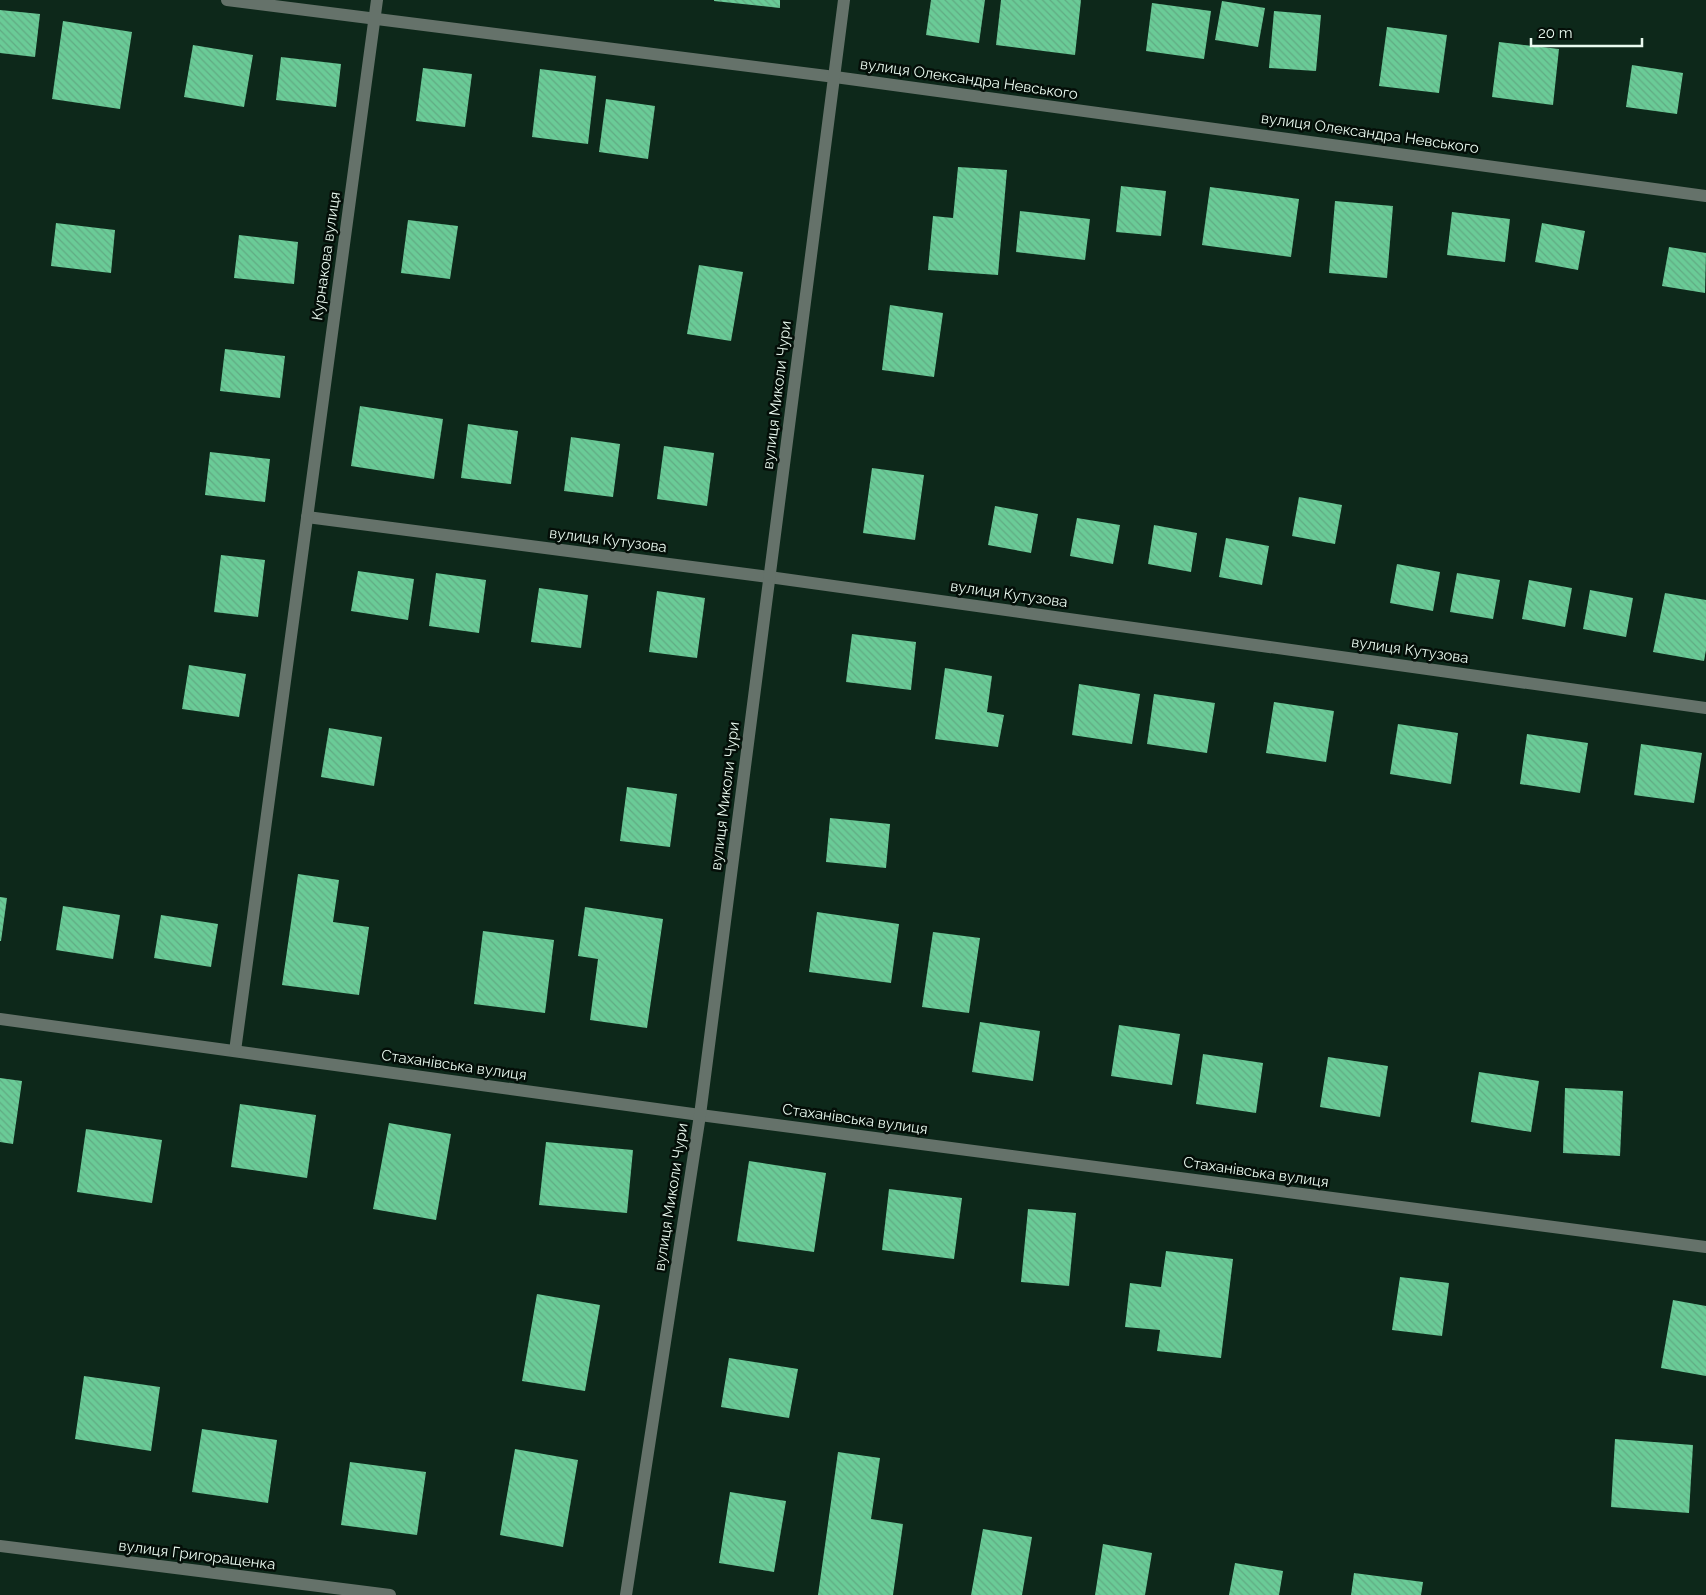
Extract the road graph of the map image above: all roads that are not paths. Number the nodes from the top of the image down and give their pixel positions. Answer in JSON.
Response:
{"nodes":[{"id":1,"x":226,"y":0,"type":"edge"},
{"id":2,"x":377,"y":0,"type":"edge"},
{"id":3,"x":844,"y":0,"type":"edge"},
{"id":4,"x":374,"y":19,"type":"junction"},
{"id":5,"x":835,"y":77,"type":"junction"},
{"id":6,"x":1706,"y":196,"type":"edge"},
{"id":7,"x":307,"y":517,"type":"junction"},
{"id":8,"x":769,"y":577,"type":"junction"},
{"id":9,"x":1706,"y":708,"type":"edge"},
{"id":10,"x":0,"y":1019,"type":"edge"},
{"id":11,"x":235,"y":1051,"type":"junction"},
{"id":12,"x":700,"y":1115,"type":"junction"},
{"id":13,"x":1706,"y":1247,"type":"edge"},
{"id":14,"x":0,"y":1546,"type":"edge"},
{"id":15,"x":390,"y":1595,"type":"edge"},
{"id":16,"x":626,"y":1595,"type":"edge"}],
"edges":[{"from":1,"to":4,"type":"street","name":"вулиця Олександра Невського"},
{"from":2,"to":4,"type":"street","name":"Курнакова вулиця"},
{"from":3,"to":5,"type":"street","name":"вулиця Миколи Чури"},
{"from":4,"to":5,"type":"street","name":"вулиця Олександра Невського"},
{"from":4,"to":7,"type":"street","name":"Курнакова вулиця"},
{"from":5,"to":6,"type":"street","name":"вулиця Олександра Невського"},
{"from":5,"to":8,"type":"street","name":"вулиця Миколи Чури"},
{"from":7,"to":8,"type":"street","name":"вулиця Кутузова"},
{"from":7,"to":11,"type":"street","name":"Курнакова вулиця"},
{"from":8,"to":9,"type":"street","name":"вулиця Кутузова"},
{"from":8,"to":12,"type":"street","name":"вулиця Миколи Чури"},
{"from":10,"to":11,"type":"street","name":"Стаханівська вулиця"},
{"from":11,"to":12,"type":"street","name":"Стаханівська вулиця"},
{"from":12,"to":13,"type":"street","name":"Стаханівська вулиця"},
{"from":12,"to":16,"type":"street","name":"вулиця Миколи Чури"},
{"from":14,"to":15,"type":"street","name":"вулиця Григоращенка"}]}
